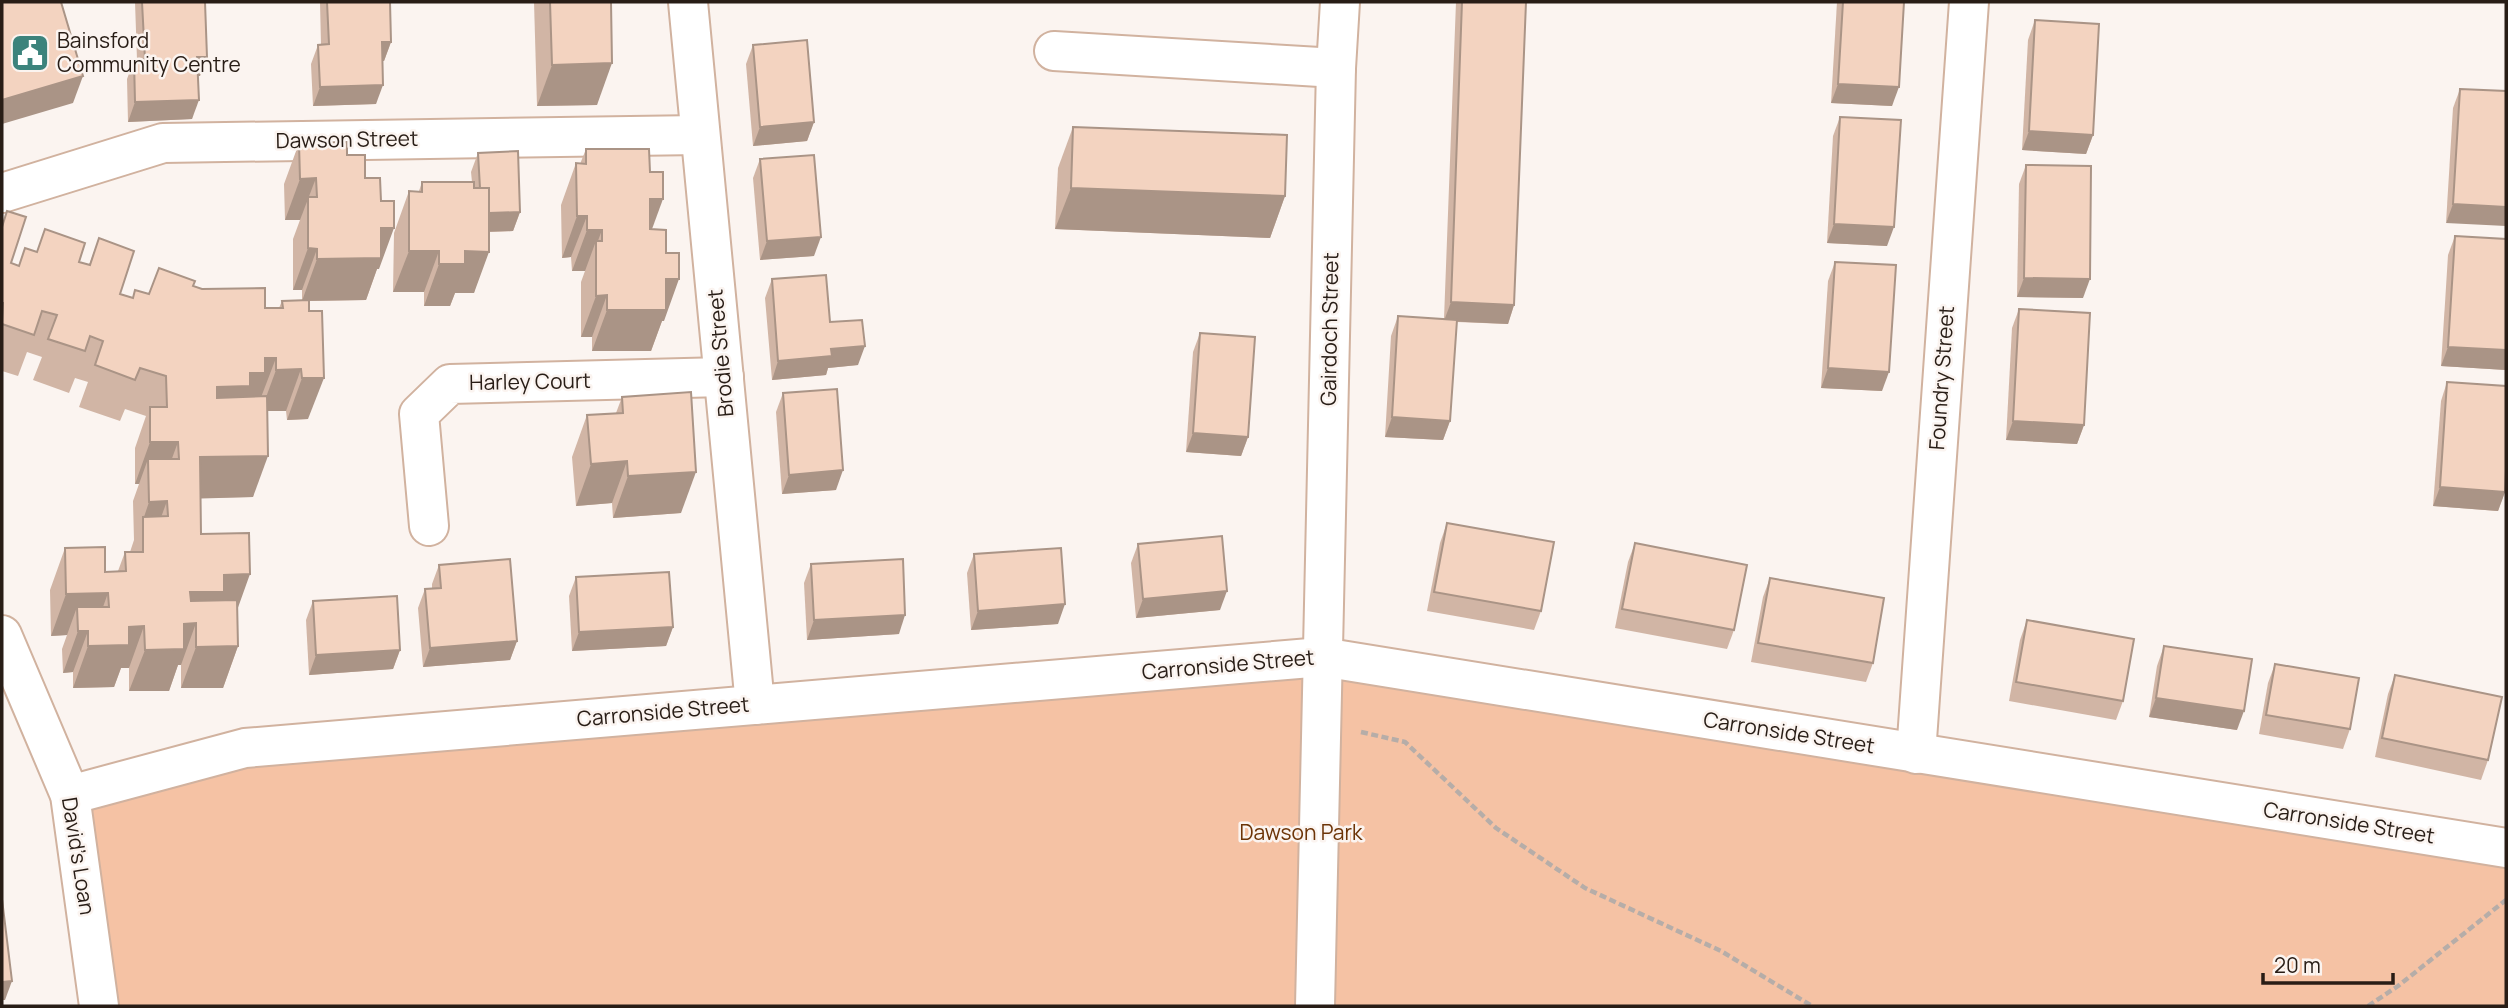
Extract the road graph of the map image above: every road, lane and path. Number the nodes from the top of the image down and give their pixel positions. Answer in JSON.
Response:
{"nodes":[{"id":1,"x":688,"y":2,"type":"edge"},
{"id":2,"x":1340,"y":2,"type":"edge"},
{"id":3,"x":1969,"y":2,"type":"edge"},
{"id":4,"x":1054,"y":51,"type":"dead end"},
{"id":5,"x":1336,"y":68,"type":"junction"},
{"id":6,"x":701,"y":135,"type":"junction"},
{"id":7,"x":2,"y":193,"type":"edge"},
{"id":8,"x":723,"y":377,"type":"junction"},
{"id":9,"x":429,"y":526,"type":"dead end"},
{"id":10,"x":2,"y":635,"type":"edge"},
{"id":11,"x":1322,"y":657,"type":"junction"},
{"id":12,"x":755,"y":705,"type":"junction"},
{"id":13,"x":1321,"y":730,"type":"junction"},
{"id":14,"x":1916,"y":754,"type":"junction"},
{"id":15,"x":70,"y":795,"type":"junction"},
{"id":16,"x":2506,"y":848,"type":"edge"},
{"id":17,"x":2506,"y":900,"type":"edge"},
{"id":18,"x":99,"y":1006,"type":"edge"},
{"id":19,"x":1315,"y":1006,"type":"edge"},
{"id":20,"x":1812,"y":1006,"type":"edge"},
{"id":21,"x":2368,"y":1006,"type":"edge"}],
"edges":[{"from":1,"to":6,"type":"street","name":"Brodie Street"},
{"from":2,"to":5,"type":"street","name":"Gairdoch Street"},
{"from":3,"to":14,"type":"street","name":"Foundry Street"},
{"from":4,"to":5,"type":"street"},
{"from":5,"to":11,"type":"street","name":"Gairdoch Street"},
{"from":6,"to":7,"type":"street","name":"Dawson Street"},
{"from":6,"to":8,"type":"street","name":"Brodie Street"},
{"from":8,"to":9,"type":"street","name":"Harley Court"},
{"from":8,"to":12,"type":"street","name":"Brodie Street"},
{"from":10,"to":15,"type":"street","name":"David's Loan"},
{"from":11,"to":12,"type":"street","name":"Carronside Street"},
{"from":11,"to":13,"type":"street","name":"Gairdoch Street"},
{"from":11,"to":14,"type":"street","name":"Carronside Street"},
{"from":12,"to":15,"type":"street","name":"Carronside Street"},
{"from":13,"to":19,"type":"street","name":"Gairdoch Street"},
{"from":13,"to":20,"type":"path"},
{"from":14,"to":16,"type":"street","name":"Carronside Street"},
{"from":15,"to":18,"type":"street","name":"David's Loan"},
{"from":17,"to":21,"type":"path"}]}
